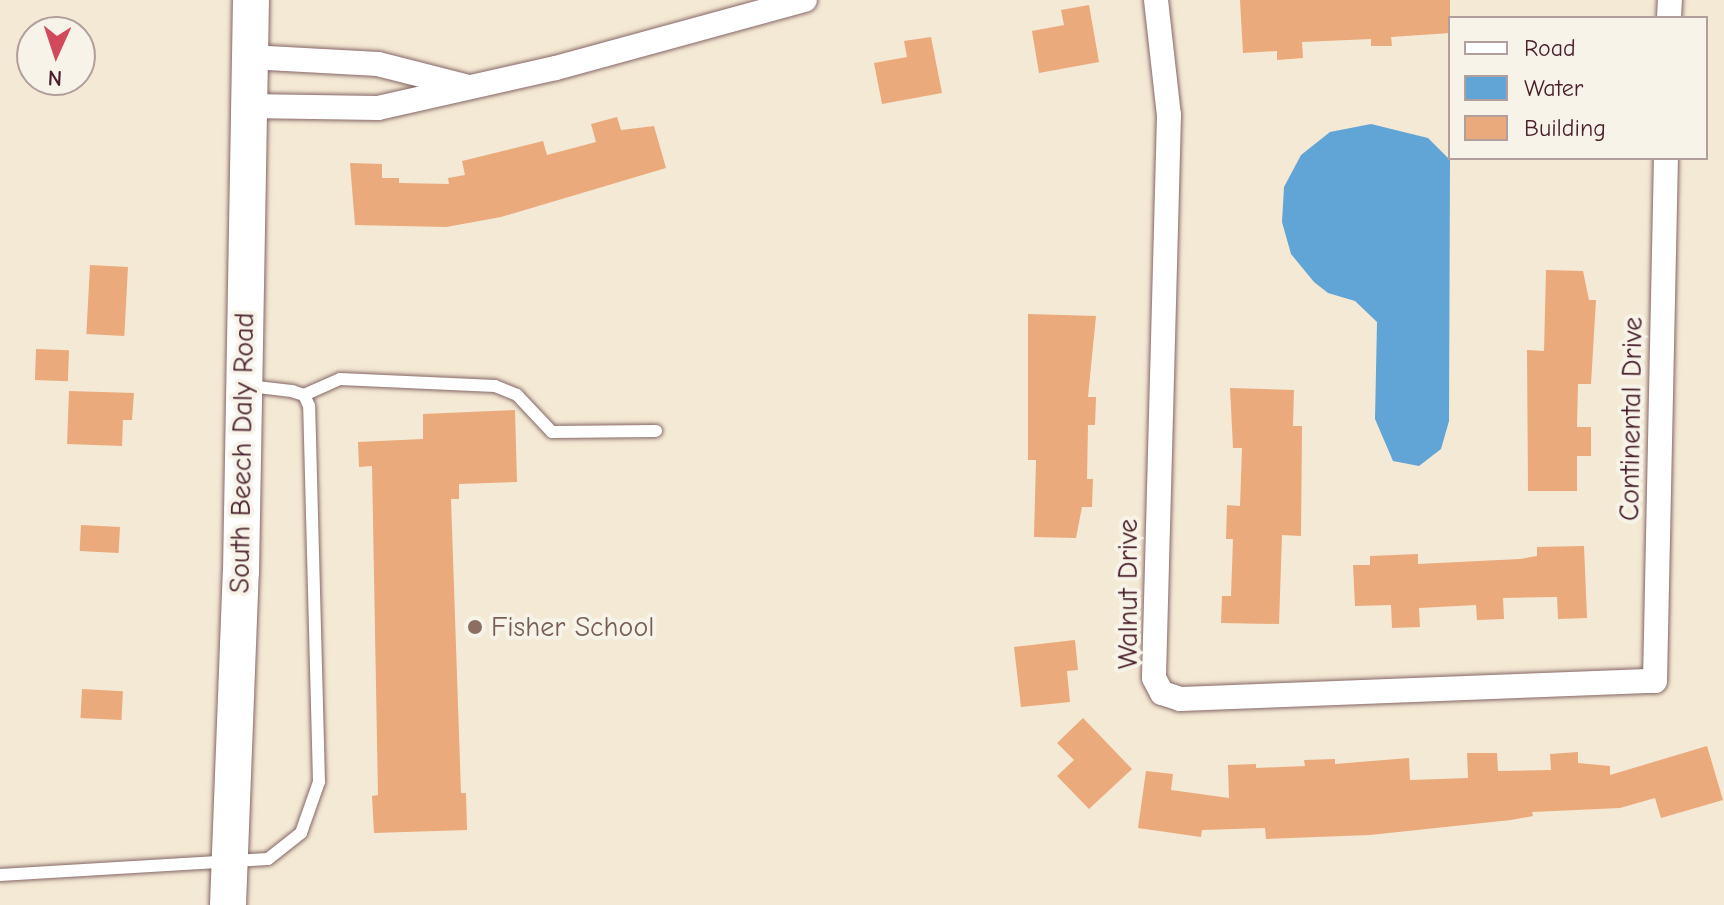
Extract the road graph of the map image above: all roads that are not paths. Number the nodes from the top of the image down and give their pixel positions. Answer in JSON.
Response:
{"nodes":[{"id":1,"x":251,"y":0,"type":"edge"},
{"id":2,"x":805,"y":0,"type":"edge"},
{"id":3,"x":1156,"y":0,"type":"edge"},
{"id":4,"x":249,"y":57,"type":"junction"},
{"id":5,"x":474,"y":88,"type":"junction"},
{"id":6,"x":247,"y":106,"type":"junction"},
{"id":7,"x":1666,"y":160,"type":"edge"},
{"id":8,"x":244,"y":386,"type":"junction"},
{"id":9,"x":304,"y":395,"type":"junction"},
{"id":10,"x":656,"y":431,"type":"dead end"},
{"id":11,"x":1655,"y":681,"type":"joint"},
{"id":12,"x":230,"y":864,"type":"junction"},
{"id":13,"x":0,"y":875,"type":"edge"},
{"id":14,"x":228,"y":905,"type":"edge"}],
"edges":[{"from":1,"to":4,"type":"street","name":"South Beech Daly Road"},
{"from":2,"to":5,"type":"street"},
{"from":3,"to":11,"type":"street","name":"Walnut Drive"},
{"from":4,"to":5,"type":"street"},
{"from":4,"to":6,"type":"street","name":"South Beech Daly Road"},
{"from":5,"to":6,"type":"street"},
{"from":6,"to":8,"type":"street","name":"South Beech Daly Road"},
{"from":7,"to":11,"type":"street","name":"Continental Drive"},
{"from":8,"to":9,"type":"lane"},
{"from":8,"to":12,"type":"street","name":"South Beech Daly Road"},
{"from":9,"to":10,"type":"lane"},
{"from":9,"to":12,"type":"lane"},
{"from":12,"to":13,"type":"lane"},
{"from":12,"to":14,"type":"street","name":"South Beech Daly Road"}]}
